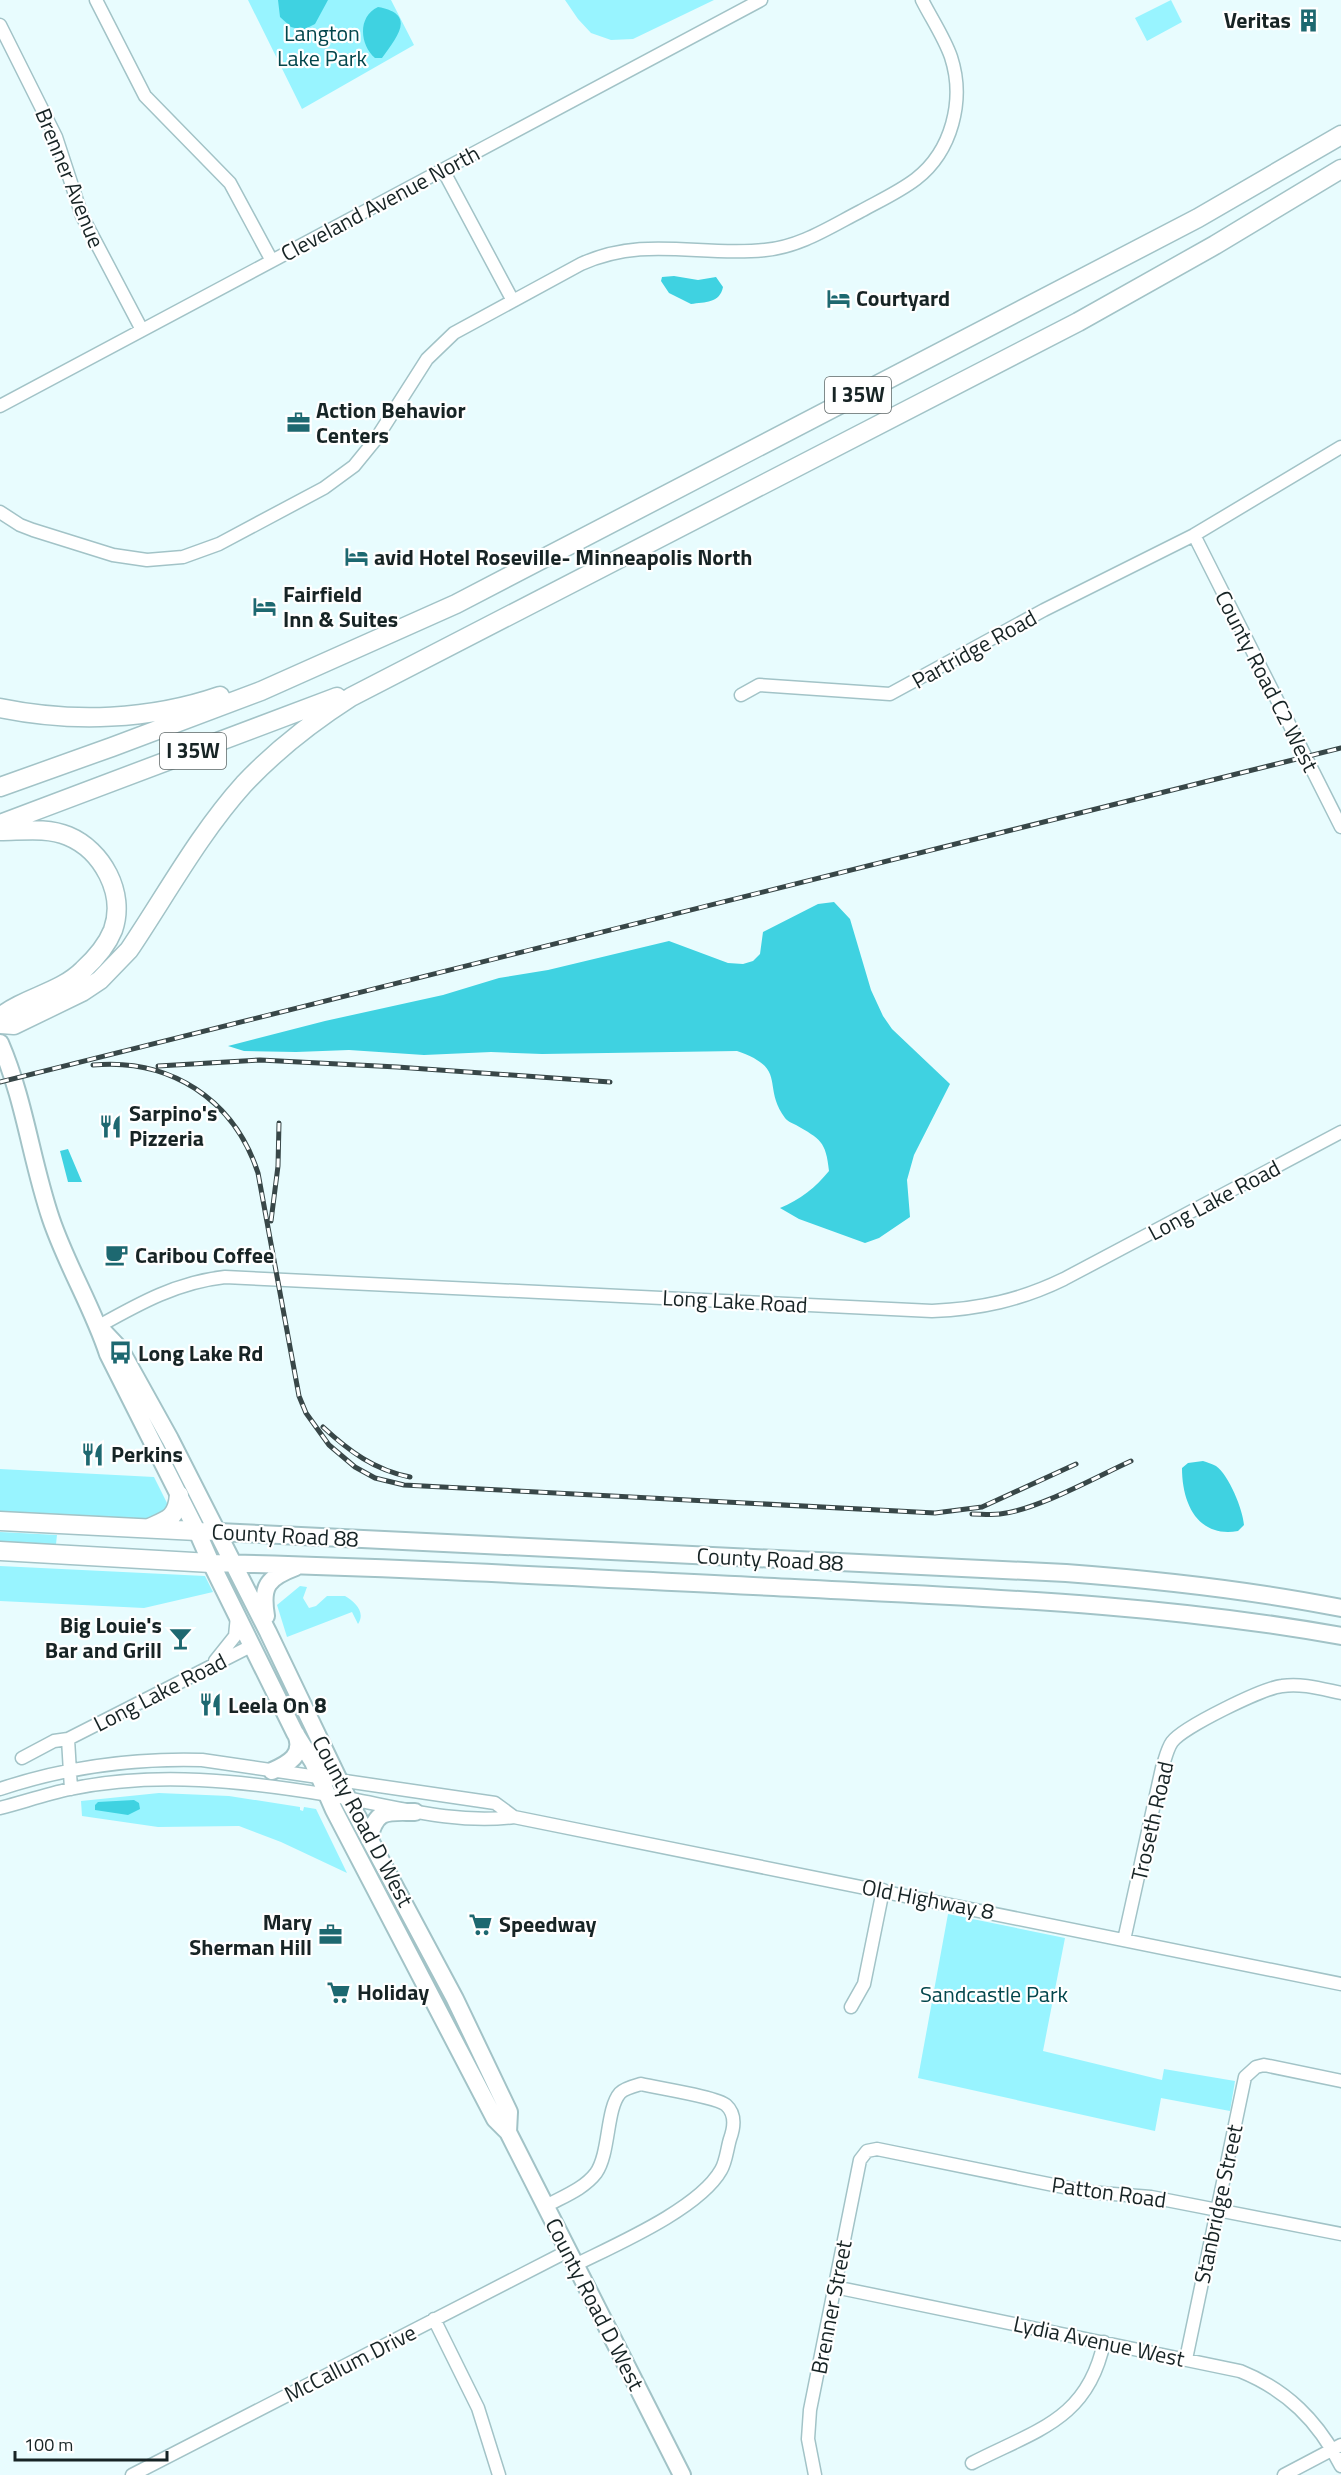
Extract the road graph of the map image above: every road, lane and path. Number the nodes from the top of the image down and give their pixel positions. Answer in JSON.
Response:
{"nodes":[{"id":1,"x":96,"y":0,"type":"edge"},
{"id":2,"x":761,"y":0,"type":"edge"},
{"id":3,"x":922,"y":0,"type":"edge"},
{"id":4,"x":0,"y":25,"type":"edge"},
{"id":5,"x":4,"y":45,"type":"edge"},
{"id":6,"x":1341,"y":135,"type":"edge"},
{"id":7,"x":1341,"y":168,"type":"edge"},
{"id":8,"x":443,"y":170,"type":"junction"},
{"id":9,"x":272,"y":261,"type":"junction"},
{"id":10,"x":513,"y":301,"type":"junction"},
{"id":11,"x":142,"y":330,"type":"junction"},
{"id":12,"x":0,"y":406,"type":"edge"},
{"id":13,"x":1341,"y":447,"type":"edge"},
{"id":14,"x":0,"y":512,"type":"edge"},
{"id":15,"x":1194,"y":535,"type":"junction"},
{"id":16,"x":370,"y":645,"type":"junction"},
{"id":17,"x":386,"y":679,"type":"junction"},
{"id":18,"x":741,"y":695,"type":"dead end"},
{"id":19,"x":0,"y":708,"type":"edge"},
{"id":20,"x":0,"y":787,"type":"edge"},
{"id":21,"x":0,"y":824,"type":"edge"},
{"id":22,"x":1341,"y":827,"type":"edge"},
{"id":23,"x":0,"y":831,"type":"edge"},
{"id":24,"x":0,"y":1017,"type":"edge"},
{"id":25,"x":0,"y":1024,"type":"edge"},
{"id":26,"x":0,"y":1043,"type":"edge"},
{"id":27,"x":1341,"y":1132,"type":"edge"},
{"id":28,"x":99,"y":1326,"type":"junction"},
{"id":29,"x":179,"y":1495,"type":"junction"},
{"id":30,"x":0,"y":1521,"type":"edge"},
{"id":31,"x":147,"y":1529,"type":"junction"},
{"id":32,"x":197,"y":1531,"type":"junction"},
{"id":33,"x":218,"y":1531,"type":"junction"},
{"id":34,"x":0,"y":1551,"type":"edge"},
{"id":35,"x":210,"y":1563,"type":"junction"},
{"id":36,"x":234,"y":1563,"type":"junction"},
{"id":37,"x":299,"y":1566,"type":"junction"},
{"id":38,"x":1341,"y":1608,"type":"edge"},
{"id":39,"x":238,"y":1616,"type":"junction"},
{"id":40,"x":268,"y":1632,"type":"junction"},
{"id":41,"x":1341,"y":1636,"type":"edge"},
{"id":42,"x":251,"y":1646,"type":"junction"},
{"id":43,"x":208,"y":1668,"type":"junction"},
{"id":44,"x":1341,"y":1693,"type":"edge"},
{"id":45,"x":295,"y":1733,"type":"junction"},
{"id":46,"x":68,"y":1739,"type":"junction"},
{"id":47,"x":21,"y":1758,"type":"dead end"},
{"id":48,"x":70,"y":1770,"type":"junction"},
{"id":49,"x":272,"y":1771,"type":"junction"},
{"id":50,"x":319,"y":1778,"type":"junction"},
{"id":51,"x":339,"y":1780,"type":"junction"},
{"id":52,"x":0,"y":1789,"type":"edge"},
{"id":53,"x":71,"y":1789,"type":"junction"},
{"id":54,"x":328,"y":1795,"type":"junction"},
{"id":55,"x":348,"y":1798,"type":"junction"},
{"id":56,"x":0,"y":1808,"type":"edge"},
{"id":57,"x":415,"y":1812,"type":"junction"},
{"id":58,"x":514,"y":1817,"type":"junction"},
{"id":59,"x":369,"y":1839,"type":"junction"},
{"id":60,"x":884,"y":1890,"type":"junction"},
{"id":61,"x":1124,"y":1940,"type":"junction"},
{"id":62,"x":1341,"y":1984,"type":"edge"},
{"id":63,"x":851,"y":2007,"type":"dead end"},
{"id":64,"x":1341,"y":2081,"type":"edge"},
{"id":65,"x":508,"y":2132,"type":"junction"},
{"id":66,"x":876,"y":2149,"type":"joint"},
{"id":67,"x":546,"y":2206,"type":"junction"},
{"id":68,"x":1216,"y":2210,"type":"junction"},
{"id":69,"x":1341,"y":2234,"type":"edge"},
{"id":70,"x":572,"y":2258,"type":"junction"},
{"id":71,"x":835,"y":2287,"type":"junction"},
{"id":72,"x":434,"y":2319,"type":"junction"},
{"id":73,"x":1104,"y":2342,"type":"junction"},
{"id":74,"x":1186,"y":2359,"type":"junction"},
{"id":75,"x":1336,"y":2447,"type":"edge"},
{"id":76,"x":972,"y":2463,"type":"dead end"},
{"id":77,"x":1341,"y":2466,"type":"edge"},
{"id":78,"x":132,"y":2475,"type":"edge"},
{"id":79,"x":499,"y":2475,"type":"edge"},
{"id":80,"x":682,"y":2475,"type":"edge"},
{"id":81,"x":815,"y":2475,"type":"edge"},
{"id":82,"x":1284,"y":2475,"type":"edge"}],
"edges":[{"from":1,"to":9,"type":"street"},
{"from":2,"to":8,"type":"street","name":"Cleveland Avenue North"},
{"from":3,"to":10,"type":"street"},
{"from":4,"to":5,"type":"street","name":"Brenner Avenue"},
{"from":5,"to":11,"type":"street","name":"Brenner Avenue"},
{"from":6,"to":16,"type":"highway","number":"I 35W"},
{"from":7,"to":17,"type":"highway","number":"I 35W"},
{"from":8,"to":9,"type":"street","name":"Cleveland Avenue North"},
{"from":8,"to":10,"type":"street"},
{"from":9,"to":11,"type":"street","name":"Cleveland Avenue North"},
{"from":10,"to":14,"type":"street"},
{"from":11,"to":12,"type":"street","name":"Cleveland Avenue North"},
{"from":13,"to":15,"type":"street"},
{"from":15,"to":18,"type":"street","name":"Partridge Road"},
{"from":15,"to":22,"type":"street","name":"County Road C2 West"},
{"from":16,"to":19,"type":"highway"},
{"from":16,"to":20,"type":"highway","number":"I 35W"},
{"from":17,"to":21,"type":"highway","number":"I 35W"},
{"from":17,"to":25,"type":"highway"},
{"from":23,"to":24,"type":"highway"},
{"from":26,"to":28,"type":"main road","name":"County Road D West"},
{"from":27,"to":28,"type":"street","name":"Long Lake Road"},
{"from":28,"to":29,"type":"main road","name":"County Road D West"},
{"from":28,"to":33,"type":"main road","name":"County Road D West"},
{"from":29,"to":31,"type":"highway"},
{"from":29,"to":32,"type":"main road","name":"County Road D West"},
{"from":30,"to":31,"type":"highway"},
{"from":31,"to":32,"type":"highway"},
{"from":32,"to":33,"type":"main road","name":"County Road 88"},
{"from":32,"to":35,"type":"main road","name":"County Road D West"},
{"from":33,"to":36,"type":"main road","name":"County Road D West"},
{"from":33,"to":38,"type":"main road","name":"County Road 88"},
{"from":34,"to":35,"type":"highway"},
{"from":35,"to":36,"type":"main road","name":"County Road 88"},
{"from":35,"to":39,"type":"main road","name":"County Road D West"},
{"from":36,"to":37,"type":"main road","name":"County Road 88"},
{"from":36,"to":40,"type":"main road","name":"County Road D West"},
{"from":37,"to":40,"type":"main road"},
{"from":37,"to":41,"type":"main road","name":"County Road 88"},
{"from":39,"to":42,"type":"main road","name":"County Road D West"},
{"from":39,"to":43,"type":"street"},
{"from":40,"to":51,"type":"main road","name":"County Road D West"},
{"from":42,"to":43,"type":"street","name":"Long Lake Road"},
{"from":42,"to":45,"type":"main road","name":"County Road D West"},
{"from":43,"to":46,"type":"street","name":"Long Lake Road"},
{"from":44,"to":61,"type":"street","name":"Troseth Road"},
{"from":45,"to":49,"type":"main road"},
{"from":45,"to":50,"type":"main road","name":"County Road D West"},
{"from":46,"to":47,"type":"street","name":"Long Lake Road"},
{"from":46,"to":48,"type":"street","name":"Long Lake Road"},
{"from":48,"to":49,"type":"street","name":"Old Highway 8"},
{"from":48,"to":52,"type":"street","name":"Old Highway 8"},
{"from":48,"to":53,"type":"street","name":"Long Lake Road"},
{"from":49,"to":50,"type":"street","name":"Old Highway 8"},
{"from":50,"to":51,"type":"street","name":"Old Highway 8"},
{"from":50,"to":54,"type":"main road","name":"County Road D West"},
{"from":51,"to":55,"type":"main road","name":"County Road D West"},
{"from":51,"to":58,"type":"street","name":"Old Highway 8"},
{"from":53,"to":54,"type":"street","name":"Old Highway 8"},
{"from":53,"to":56,"type":"street","name":"Old Highway 8"},
{"from":54,"to":55,"type":"street","name":"Old Highway 8"},
{"from":54,"to":65,"type":"main road","name":"County Road D West"},
{"from":55,"to":57,"type":"street","name":"Old Highway 8"},
{"from":55,"to":59,"type":"main road","name":"County Road D West"},
{"from":57,"to":58,"type":"street","name":"Old Highway 8"},
{"from":57,"to":59,"type":"main road"},
{"from":58,"to":60,"type":"street","name":"Old Highway 8"},
{"from":59,"to":65,"type":"main road","name":"County Road D West"},
{"from":60,"to":61,"type":"street","name":"Old Highway 8"},
{"from":60,"to":63,"type":"street"},
{"from":61,"to":62,"type":"street","name":"Old Highway 8"},
{"from":64,"to":68,"type":"street","name":"Stanbridge Street"},
{"from":65,"to":67,"type":"main road","name":"County Road D West"},
{"from":66,"to":68,"type":"street","name":"Patton Road"},
{"from":66,"to":71,"type":"street","name":"Brenner Street"},
{"from":67,"to":70,"type":"main road","name":"County Road D West"},
{"from":67,"to":70,"type":"street","name":"McCallum Drive"},
{"from":68,"to":69,"type":"street","name":"Patton Road"},
{"from":68,"to":74,"type":"street","name":"Stanbridge Street"},
{"from":70,"to":72,"type":"street","name":"McCallum Drive"},
{"from":70,"to":80,"type":"main road","name":"County Road D West"},
{"from":71,"to":73,"type":"street","name":"Lydia Avenue West"},
{"from":71,"to":81,"type":"street","name":"Brenner Street"},
{"from":72,"to":78,"type":"street","name":"McCallum Drive"},
{"from":72,"to":79,"type":"street"},
{"from":73,"to":74,"type":"street","name":"Lydia Avenue West"},
{"from":73,"to":76,"type":"street"},
{"from":74,"to":75,"type":"street","name":"Lydia Avenue West"},
{"from":75,"to":77,"type":"street","name":"Lydia Avenue West"},
{"from":75,"to":82,"type":"street"}]}
